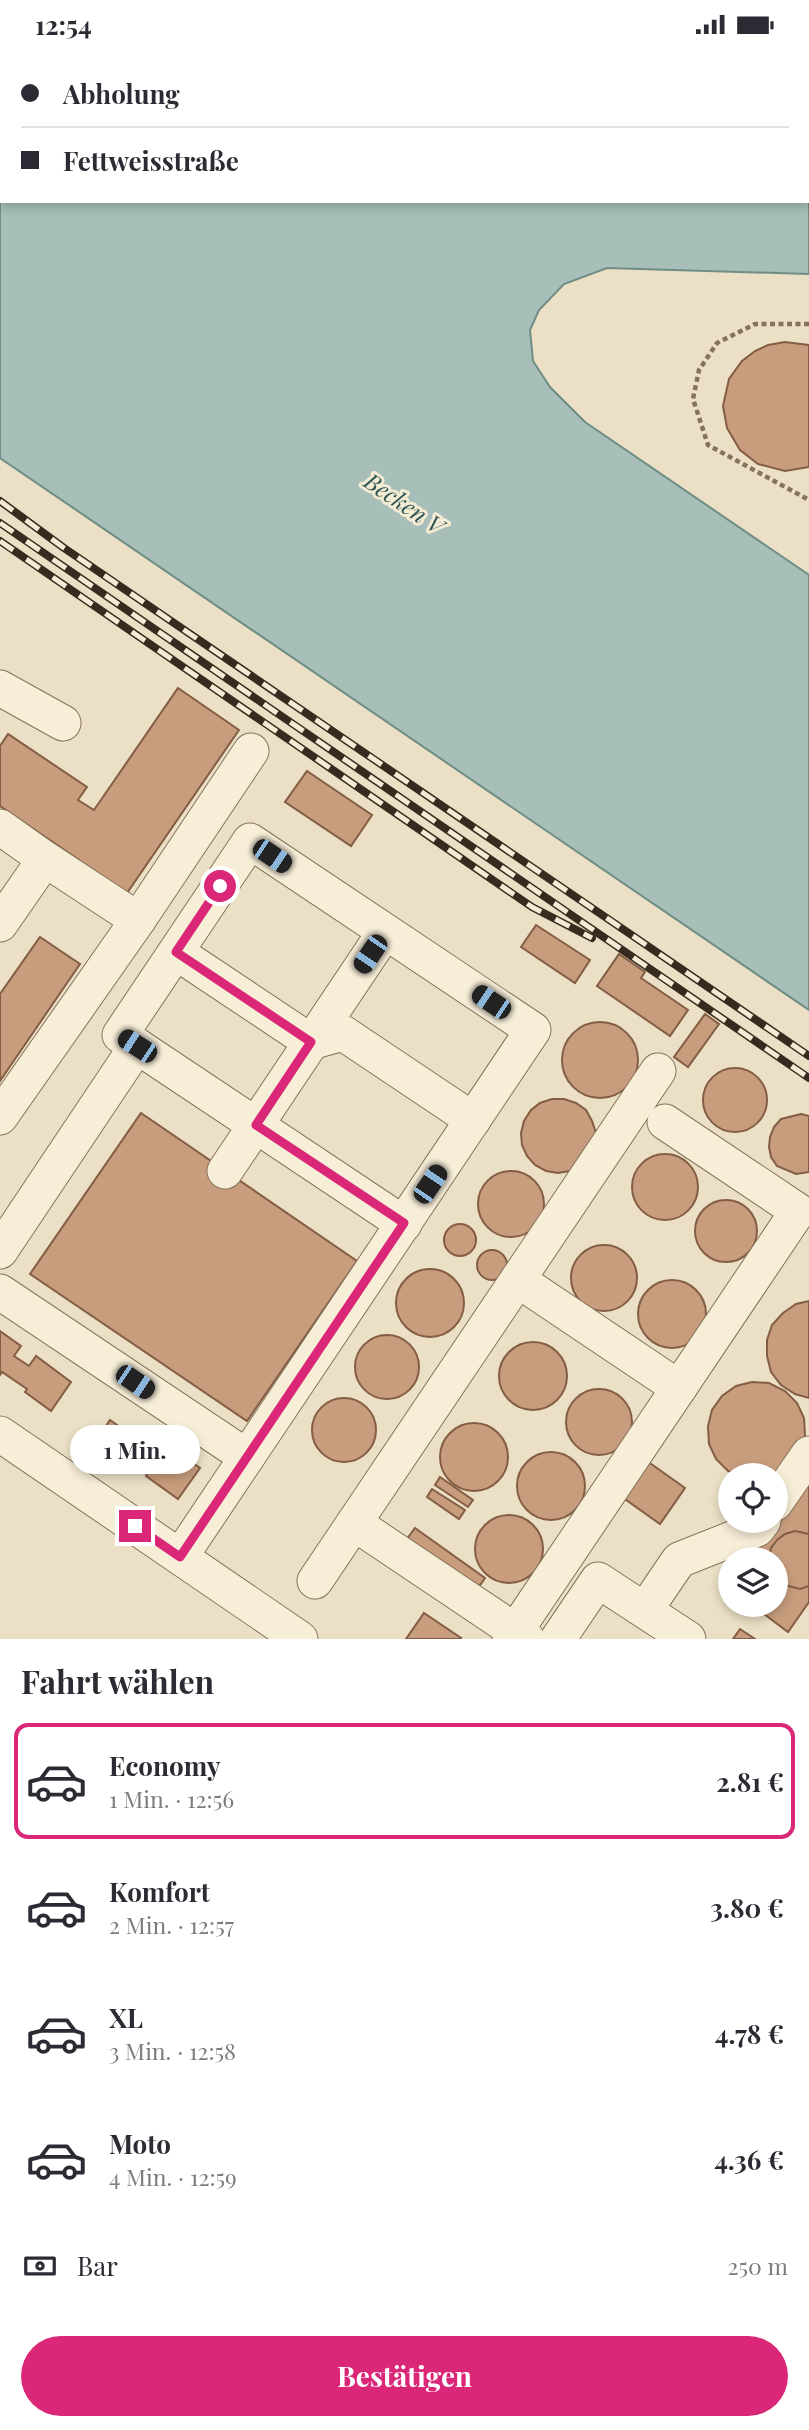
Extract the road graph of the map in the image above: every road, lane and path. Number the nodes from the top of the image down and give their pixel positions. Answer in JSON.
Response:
{"nodes":[{"id":1,"x":809,"y":324,"type":"edge"},
{"id":2,"x":809,"y":499,"type":"edge"},
{"id":3,"x":0,"y":688,"type":"edge"},
{"id":4,"x":63,"y":723,"type":"dead end"},
{"id":5,"x":250,"y":751,"type":"dead end"},
{"id":6,"x":0,"y":828,"type":"edge"},
{"id":7,"x":45,"y":859,"type":"junction"},
{"id":8,"x":138,"y":919,"type":"junction"},
{"id":9,"x":0,"y":924,"type":"edge"},
{"id":10,"x":385,"y":932,"type":"junction"},
{"id":11,"x":176,"y":952,"type":"junction"},
{"id":12,"x":311,"y":1042,"type":"junction"},
{"id":13,"x":137,"y":1046,"type":"junction"},
{"id":14,"x":658,"y":1071,"type":"dead end"},
{"id":15,"x":0,"y":1117,"type":"edge"},
{"id":16,"x":473,"y":1120,"type":"junction"},
{"id":17,"x":665,"y":1122,"type":"dead end"},
{"id":18,"x":256,"y":1125,"type":"junction"},
{"id":19,"x":225,"y":1171,"type":"dead end"},
{"id":20,"x":804,"y":1215,"type":"edge"},
{"id":21,"x":404,"y":1223,"type":"junction"},
{"id":22,"x":0,"y":1251,"type":"edge"},
{"id":23,"x":518,"y":1280,"type":"junction"},
{"id":24,"x":0,"y":1292,"type":"edge"},
{"id":25,"x":679,"y":1388,"type":"junction"},
{"id":26,"x":0,"y":1434,"type":"edge"},
{"id":27,"x":809,"y":1454,"type":"edge"},
{"id":28,"x":247,"y":1457,"type":"junction"},
{"id":29,"x":788,"y":1484,"type":"edge"},
{"id":30,"x":354,"y":1523,"type":"junction"},
{"id":31,"x":747,"y":1533,"type":"edge"},
{"id":32,"x":180,"y":1557,"type":"junction"},
{"id":33,"x":315,"y":1581,"type":"dead end"},
{"id":34,"x":645,"y":1611,"type":"junction"},
{"id":35,"x":518,"y":1636,"type":"edge"},
{"id":36,"x":300,"y":1639,"type":"edge"},
{"id":37,"x":558,"y":1639,"type":"edge"},
{"id":38,"x":688,"y":1639,"type":"edge"}],
"edges":[{"from":1,"to":2,"type":"path"},
{"from":3,"to":4,"type":"street"},
{"from":5,"to":8,"type":"street"},
{"from":6,"to":7,"type":"street"},
{"from":7,"to":8,"type":"street"},
{"from":7,"to":9,"type":"street"},
{"from":8,"to":15,"type":"street"},
{"from":10,"to":11,"type":"street"},
{"from":10,"to":12,"type":"street"},
{"from":10,"to":16,"type":"street"},
{"from":11,"to":12,"type":"street"},
{"from":11,"to":13,"type":"street"},
{"from":12,"to":16,"type":"street"},
{"from":12,"to":18,"type":"street"},
{"from":13,"to":18,"type":"street"},
{"from":13,"to":22,"type":"street"},
{"from":14,"to":23,"type":"street"},
{"from":16,"to":21,"type":"street"},
{"from":17,"to":20,"type":"street"},
{"from":18,"to":19,"type":"street"},
{"from":18,"to":21,"type":"street"},
{"from":20,"to":25,"type":"street"},
{"from":21,"to":28,"type":"street"},
{"from":23,"to":25,"type":"street"},
{"from":23,"to":30,"type":"street"},
{"from":24,"to":28,"type":"street"},
{"from":25,"to":35,"type":"street"},
{"from":26,"to":32,"type":"street"},
{"from":27,"to":29,"type":"street"},
{"from":28,"to":32,"type":"street"},
{"from":30,"to":33,"type":"street"},
{"from":30,"to":35,"type":"street"},
{"from":31,"to":34,"type":"street"},
{"from":32,"to":36,"type":"street"},
{"from":34,"to":37,"type":"street"},
{"from":34,"to":38,"type":"street"}]}
